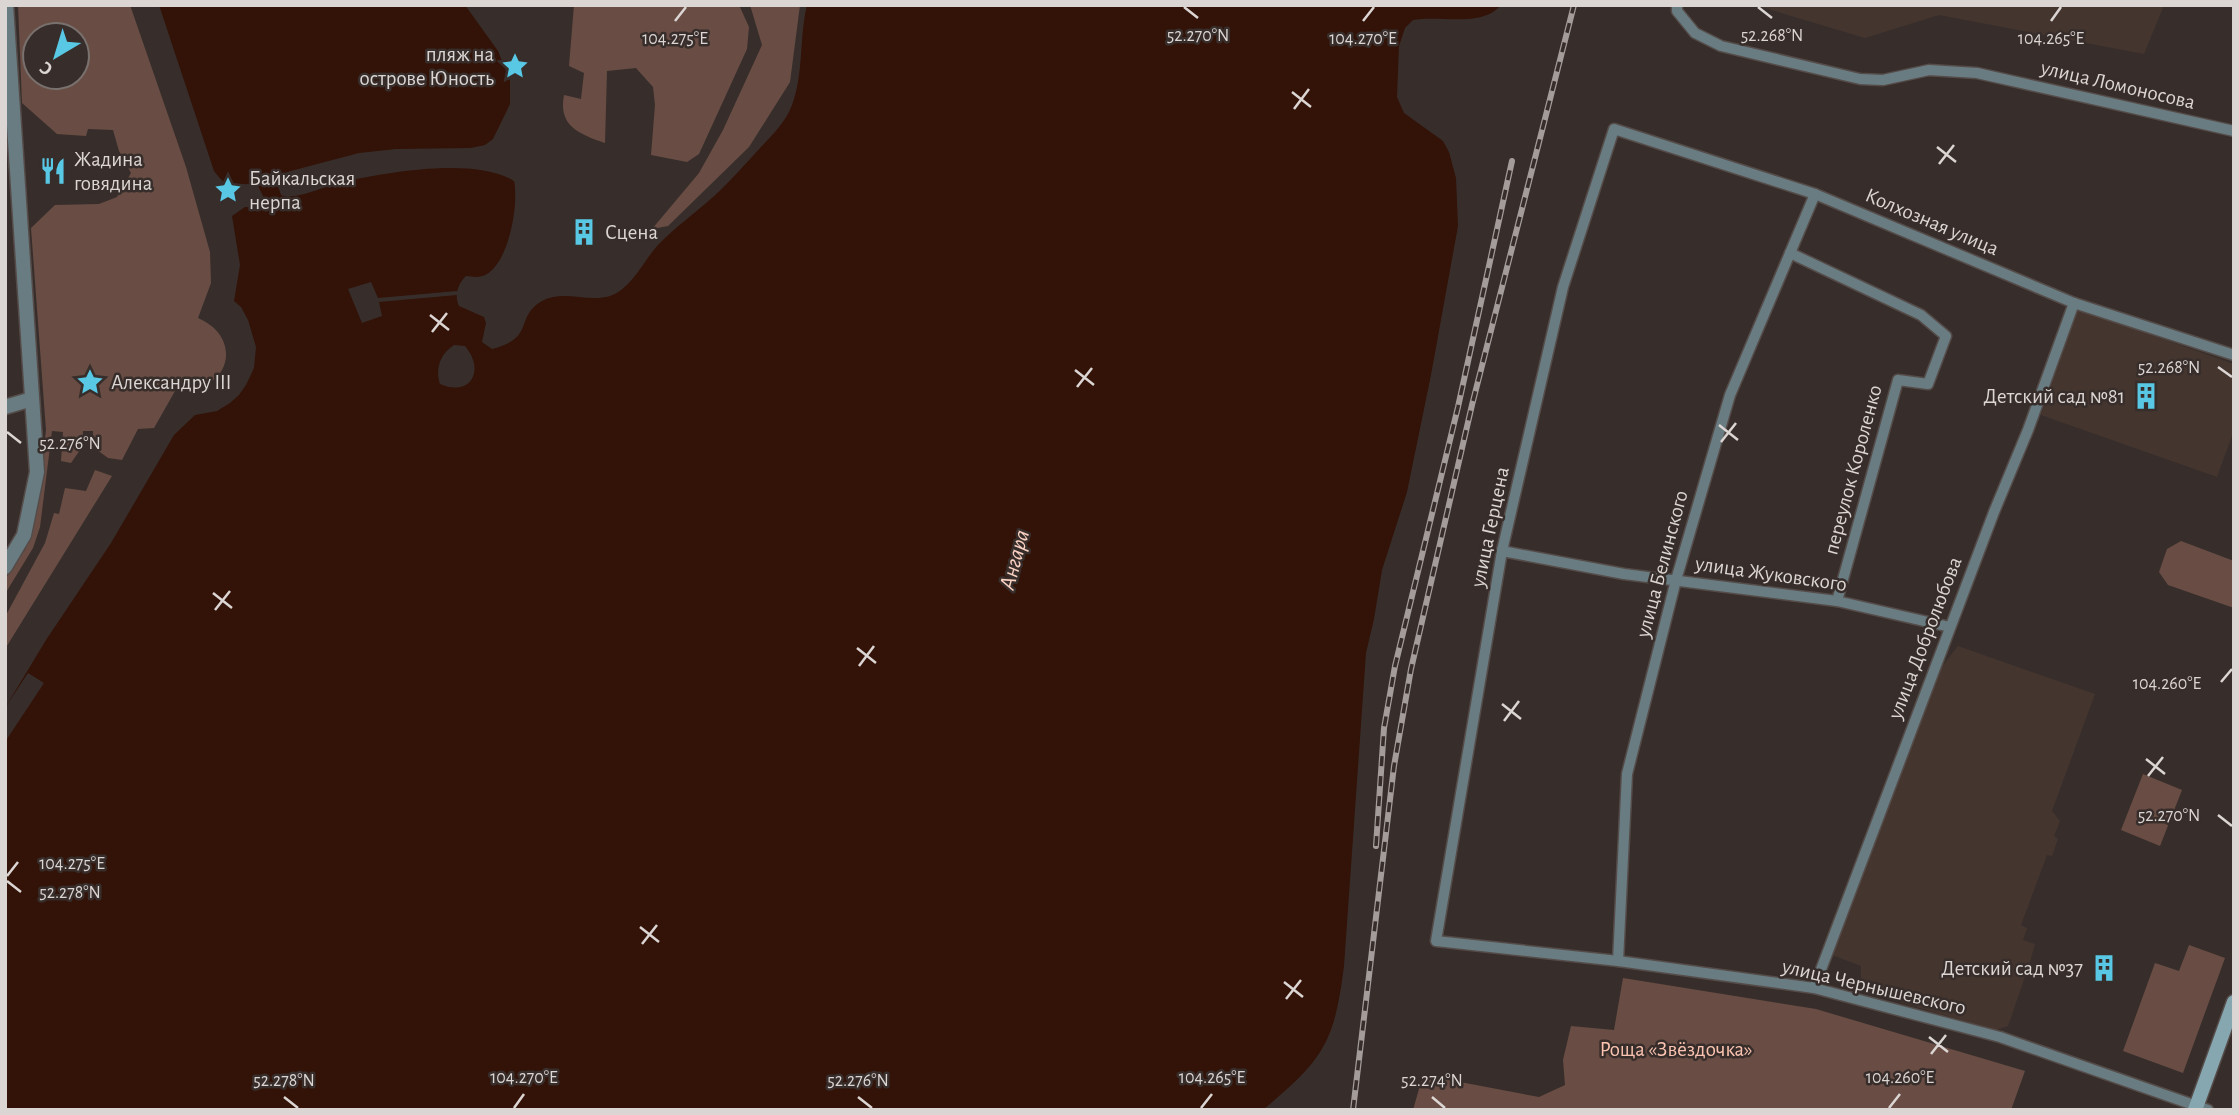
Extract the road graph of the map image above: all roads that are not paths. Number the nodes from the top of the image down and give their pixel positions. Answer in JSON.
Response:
{"nodes":[{"id":1,"x":6,"y":5,"type":"edge"},
{"id":2,"x":1677,"y":8,"type":"edge"},
{"id":3,"x":1614,"y":129,"type":"joint"},
{"id":4,"x":2234,"y":131,"type":"edge"},
{"id":5,"x":1815,"y":194,"type":"junction"},
{"id":6,"x":1790,"y":253,"type":"junction"},
{"id":7,"x":2074,"y":303,"type":"junction"},
{"id":8,"x":2234,"y":355,"type":"edge"},
{"id":9,"x":32,"y":399,"type":"junction"},
{"id":10,"x":5,"y":407,"type":"edge"},
{"id":11,"x":1502,"y":551,"type":"junction"},
{"id":12,"x":5,"y":567,"type":"edge"},
{"id":13,"x":1676,"y":580,"type":"junction"},
{"id":14,"x":1837,"y":601,"type":"junction"},
{"id":15,"x":1950,"y":627,"type":"junction"},
{"id":16,"x":1436,"y":941,"type":"joint"},
{"id":17,"x":1618,"y":961,"type":"junction"},
{"id":18,"x":1814,"y":988,"type":"junction"},
{"id":19,"x":2234,"y":1002,"type":"edge"},
{"id":20,"x":2200,"y":1108,"type":"edge"}],
"edges":[{"from":1,"to":9,"type":"street"},
{"from":2,"to":4,"type":"street","name":"улица Ломоносова"},
{"from":3,"to":5,"type":"street","name":"Колхозная улица"},
{"from":3,"to":11,"type":"street","name":"улица Герцена"},
{"from":5,"to":6,"type":"street","name":"улица Белинского"},
{"from":5,"to":7,"type":"street","name":"Колхозная улица"},
{"from":6,"to":13,"type":"street","name":"улица Белинского"},
{"from":6,"to":14,"type":"street","name":"переулок Короленко"},
{"from":7,"to":8,"type":"street","name":"Колхозная улица"},
{"from":7,"to":15,"type":"street","name":"улица Добролюбова"},
{"from":9,"to":10,"type":"street"},
{"from":9,"to":12,"type":"street"},
{"from":11,"to":13,"type":"street","name":"улица Жуковского"},
{"from":11,"to":16,"type":"street","name":"улица Герцена"},
{"from":13,"to":14,"type":"street","name":"улица Жуковского"},
{"from":13,"to":17,"type":"street","name":"улица Белинского"},
{"from":14,"to":15,"type":"street","name":"улица Жуковского"},
{"from":15,"to":18,"type":"street","name":"улица Добролюбова"},
{"from":16,"to":17,"type":"street","name":"улица Чернышевского"},
{"from":17,"to":18,"type":"street","name":"улица Чернышевского"},
{"from":18,"to":20,"type":"street","name":"улица Чернышевского"},
{"from":19,"to":20,"type":"main road"}]}
